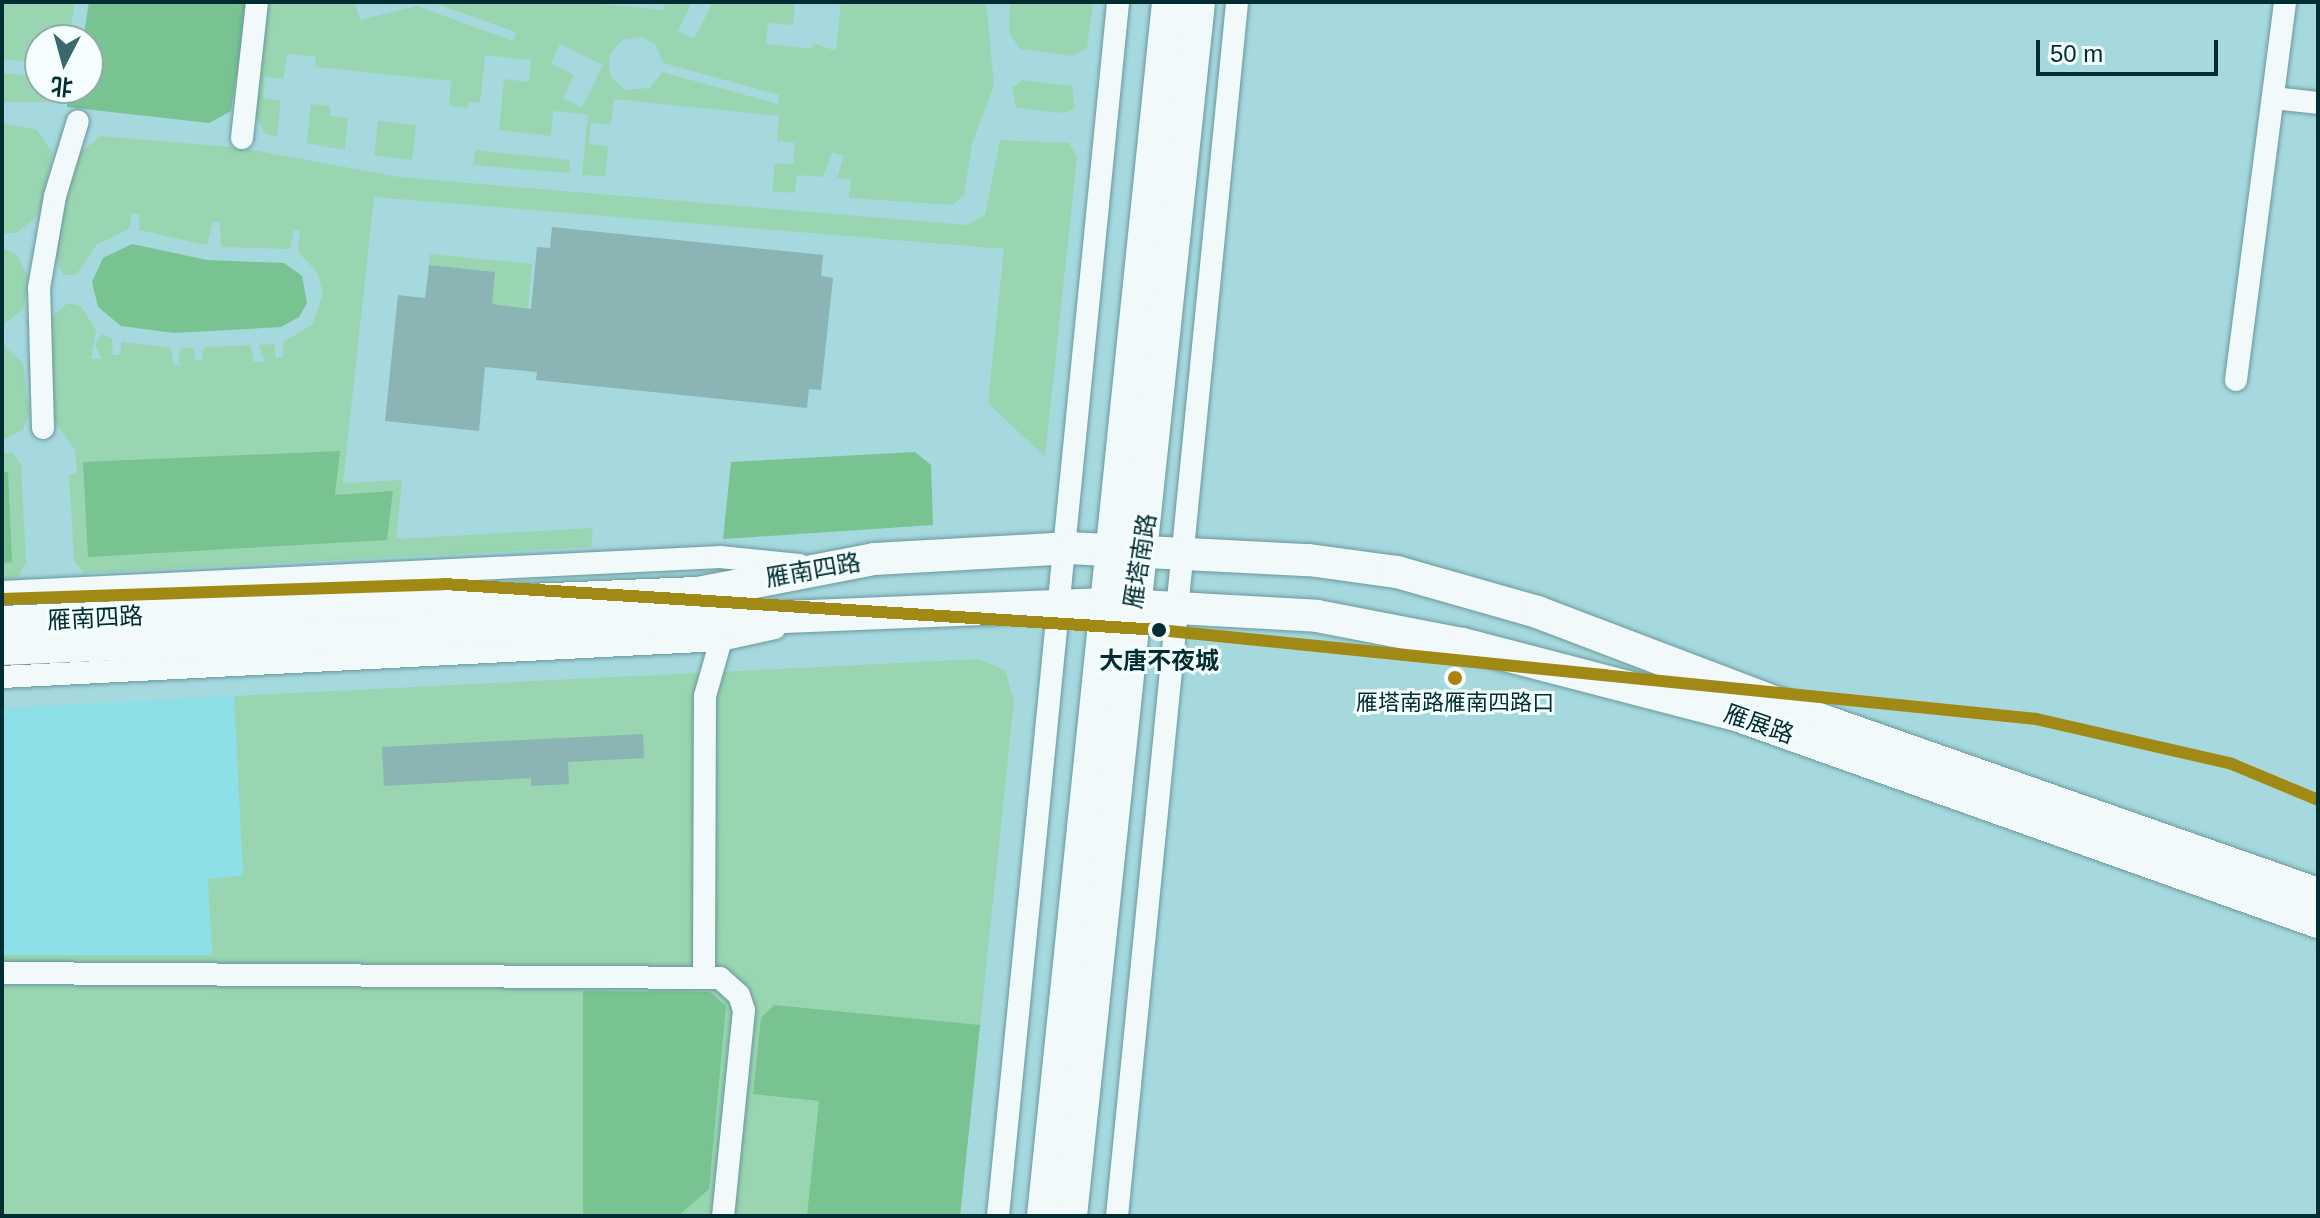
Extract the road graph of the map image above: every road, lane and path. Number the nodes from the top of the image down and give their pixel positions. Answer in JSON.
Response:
{"nodes":[{"id":1,"x":257,"y":2,"type":"edge"},
{"id":2,"x":1118,"y":2,"type":"edge"},
{"id":3,"x":1168,"y":2,"type":"edge"},
{"id":4,"x":1199,"y":2,"type":"edge"},
{"id":5,"x":1237,"y":2,"type":"edge"},
{"id":6,"x":2285,"y":2,"type":"edge"},
{"id":7,"x":2273,"y":98,"type":"junction"},
{"id":8,"x":2318,"y":103,"type":"edge"},
{"id":9,"x":78,"y":121,"type":"dead end"},
{"id":10,"x":242,"y":138,"type":"dead end"},
{"id":11,"x":2236,"y":380,"type":"dead end"},
{"id":12,"x":43,"y":428,"type":"dead end"},
{"id":13,"x":1068,"y":548,"type":"junction"},
{"id":14,"x":1130,"y":548,"type":"junction"},
{"id":15,"x":1186,"y":552,"type":"junction"},
{"id":16,"x":813,"y":567,"type":"junction"},
{"id":17,"x":2,"y":592,"type":"edge"},
{"id":18,"x":1119,"y":604,"type":"junction"},
{"id":19,"x":1063,"y":607,"type":"junction"},
{"id":20,"x":1180,"y":607,"type":"junction"},
{"id":21,"x":814,"y":619,"type":"junction"},
{"id":22,"x":2,"y":622,"type":"edge"},
{"id":23,"x":721,"y":640,"type":"junction"},
{"id":24,"x":2,"y":649,"type":"edge"},
{"id":25,"x":2,"y":677,"type":"edge"},
{"id":26,"x":2318,"y":894,"type":"edge"},
{"id":27,"x":2318,"y":922,"type":"edge"},
{"id":28,"x":2,"y":973,"type":"edge"},
{"id":29,"x":704,"y":975,"type":"junction"},
{"id":30,"x":723,"y":1216,"type":"edge"},
{"id":31,"x":998,"y":1216,"type":"edge"},
{"id":32,"x":1043,"y":1216,"type":"edge"},
{"id":33,"x":1071,"y":1216,"type":"edge"},
{"id":34,"x":1117,"y":1216,"type":"edge"}],
"edges":[{"from":1,"to":10,"type":"street"},
{"from":2,"to":13,"type":"street"},
{"from":3,"to":14,"type":"main road","name":"雁塔南路"},
{"from":4,"to":14,"type":"main road","name":"雁塔南路"},
{"from":5,"to":15,"type":"street"},
{"from":6,"to":7,"type":"street"},
{"from":7,"to":8,"type":"street"},
{"from":7,"to":11,"type":"street"},
{"from":9,"to":12,"type":"street"},
{"from":13,"to":14,"type":"main road","name":"雁南四路"},
{"from":13,"to":16,"type":"main road","name":"雁南四路"},
{"from":13,"to":19,"type":"street"},
{"from":14,"to":15,"type":"main road","name":"雁展路"},
{"from":14,"to":18,"type":"main road","name":"雁塔南路"},
{"from":15,"to":20,"type":"street"},
{"from":15,"to":26,"type":"main road","name":"雁展路"},
{"from":16,"to":17,"type":"street"},
{"from":16,"to":22,"type":"main road","name":"雁南四路"},
{"from":18,"to":19,"type":"main road","name":"雁南四路"},
{"from":18,"to":20,"type":"main road","name":"雁展路"},
{"from":18,"to":32,"type":"main road","name":"雁塔南路"},
{"from":18,"to":33,"type":"main road","name":"雁塔南路"},
{"from":19,"to":21,"type":"main road","name":"雁南四路"},
{"from":19,"to":31,"type":"street"},
{"from":20,"to":27,"type":"main road","name":"雁展路"},
{"from":20,"to":34,"type":"street"},
{"from":21,"to":23,"type":"street"},
{"from":21,"to":24,"type":"main road","name":"雁南四路"},
{"from":23,"to":25,"type":"street"},
{"from":23,"to":29,"type":"street"},
{"from":28,"to":29,"type":"street"},
{"from":29,"to":30,"type":"street"}]}
